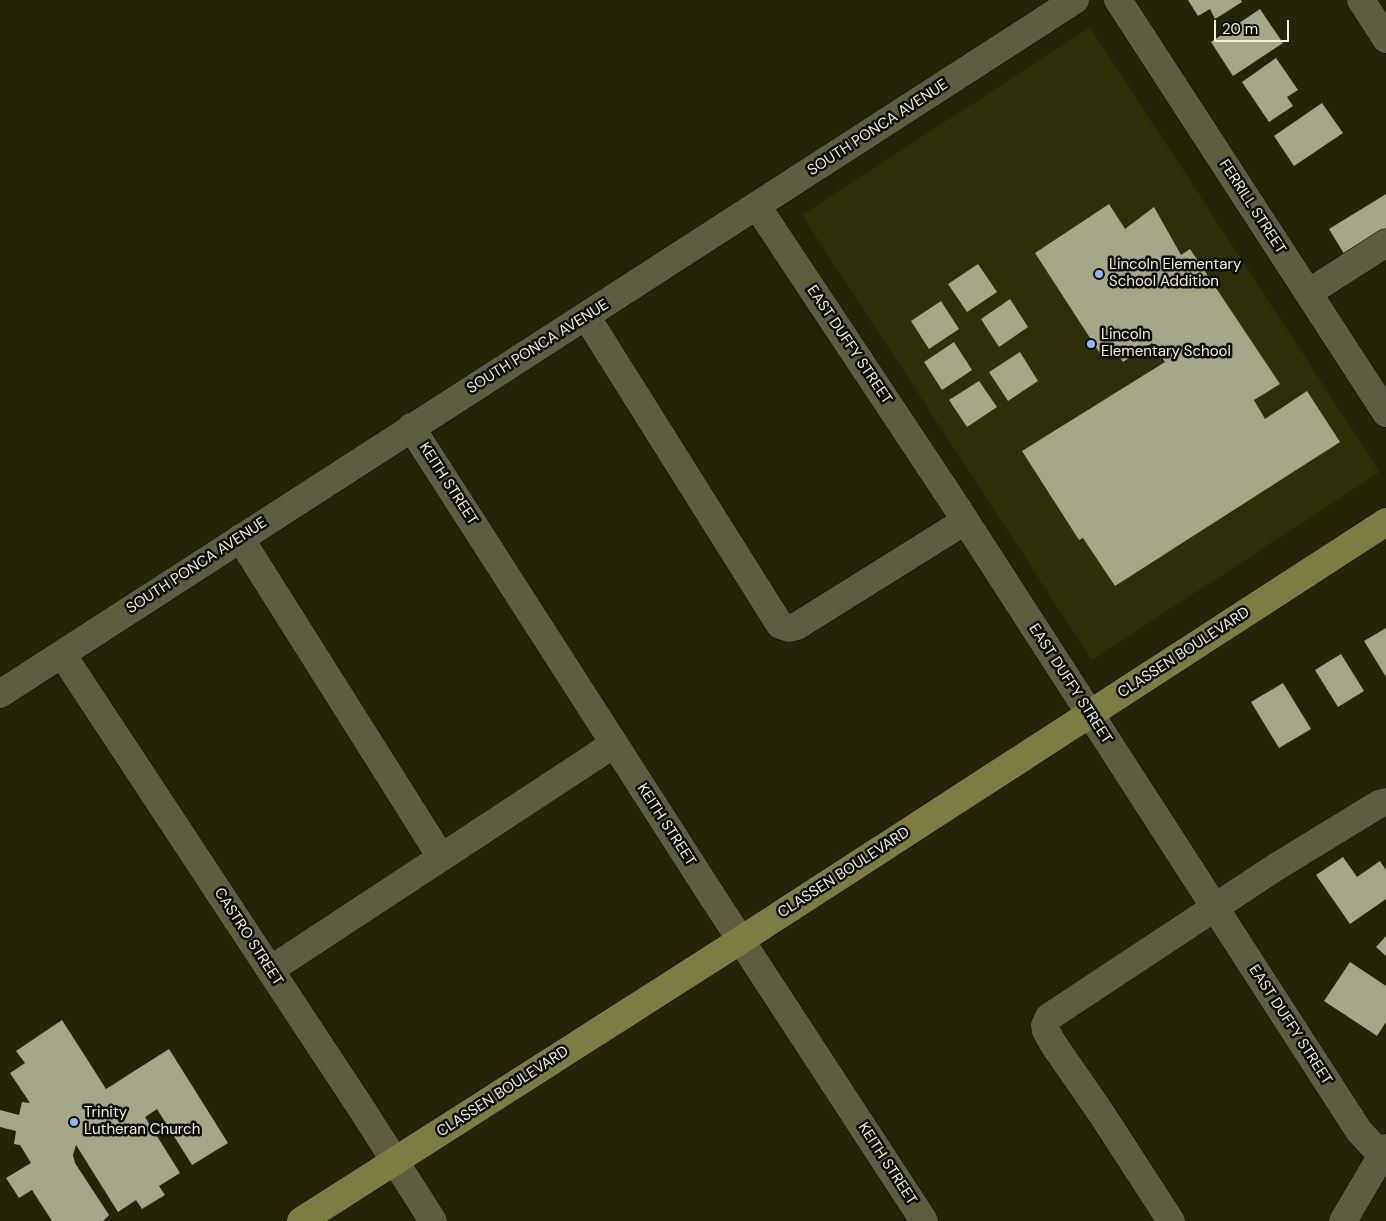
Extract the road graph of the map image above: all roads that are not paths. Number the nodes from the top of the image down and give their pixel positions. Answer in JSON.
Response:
{"nodes":[{"id":1,"x":1075,"y":0,"type":"edge"},
{"id":2,"x":1118,"y":0,"type":"edge"},
{"id":3,"x":1361,"y":0,"type":"edge"},
{"id":4,"x":1386,"y":38,"type":"edge"},
{"id":5,"x":757,"y":206,"type":"junction"},
{"id":6,"x":1386,"y":244,"type":"edge"},
{"id":7,"x":1308,"y":293,"type":"junction"},
{"id":8,"x":586,"y":316,"type":"junction"},
{"id":9,"x":1386,"y":413,"type":"edge"},
{"id":10,"x":411,"y":428,"type":"junction"},
{"id":11,"x":965,"y":520,"type":"junction"},
{"id":12,"x":1386,"y":522,"type":"edge"},
{"id":13,"x":240,"y":538,"type":"junction"},
{"id":14,"x":62,"y":654,"type":"junction"},
{"id":15,"x":0,"y":694,"type":"edge"},
{"id":16,"x":1089,"y":714,"type":"junction"},
{"id":17,"x":614,"y":744,"type":"junction"},
{"id":18,"x":1386,"y":802,"type":"edge"},
{"id":19,"x":441,"y":857,"type":"junction"},
{"id":20,"x":1215,"y":908,"type":"junction"},
{"id":21,"x":741,"y":940,"type":"junction"},
{"id":22,"x":270,"y":970,"type":"junction"},
{"id":23,"x":1384,"y":1155,"type":"edge"},
{"id":24,"x":394,"y":1161,"type":"junction"},
{"id":25,"x":300,"y":1221,"type":"edge"},
{"id":26,"x":433,"y":1221,"type":"edge"},
{"id":27,"x":924,"y":1221,"type":"edge"},
{"id":28,"x":1171,"y":1221,"type":"edge"},
{"id":29,"x":1343,"y":1221,"type":"edge"}],
"edges":[{"from":1,"to":5,"type":"street","name":"SOUTH PONCA AVENUE"},
{"from":2,"to":7,"type":"street","name":"FERRILL STREET"},
{"from":3,"to":4,"type":"street"},
{"from":5,"to":8,"type":"street","name":"SOUTH PONCA AVENUE"},
{"from":5,"to":11,"type":"street","name":"EAST DUFFY STREET"},
{"from":6,"to":7,"type":"street"},
{"from":7,"to":9,"type":"street","name":"FERRILL STREET"},
{"from":8,"to":10,"type":"street","name":"SOUTH PONCA AVENUE"},
{"from":8,"to":11,"type":"street"},
{"from":10,"to":13,"type":"street","name":"SOUTH PONCA AVENUE"},
{"from":10,"to":17,"type":"street","name":"KEITH STREET"},
{"from":11,"to":16,"type":"street","name":"EAST DUFFY STREET"},
{"from":12,"to":16,"type":"main road","name":"CLASSEN BOULEVARD"},
{"from":13,"to":14,"type":"street","name":"SOUTH PONCA AVENUE"},
{"from":13,"to":19,"type":"street"},
{"from":14,"to":15,"type":"street","name":"SOUTH PONCA AVENUE"},
{"from":14,"to":22,"type":"street","name":"CASTRO STREET"},
{"from":16,"to":20,"type":"street","name":"EAST DUFFY STREET"},
{"from":16,"to":21,"type":"main road","name":"CLASSEN BOULEVARD"},
{"from":17,"to":19,"type":"street"},
{"from":17,"to":21,"type":"street","name":"KEITH STREET"},
{"from":18,"to":20,"type":"street"},
{"from":19,"to":22,"type":"street"},
{"from":20,"to":23,"type":"street","name":"EAST DUFFY STREET"},
{"from":20,"to":28,"type":"street"},
{"from":21,"to":24,"type":"main road","name":"CLASSEN BOULEVARD"},
{"from":21,"to":27,"type":"street","name":"KEITH STREET"},
{"from":22,"to":24,"type":"street","name":"CASTRO STREET"},
{"from":23,"to":29,"type":"street"},
{"from":24,"to":25,"type":"main road","name":"CLASSEN BOULEVARD"},
{"from":24,"to":26,"type":"street","name":"CASTRO STREET"}]}
